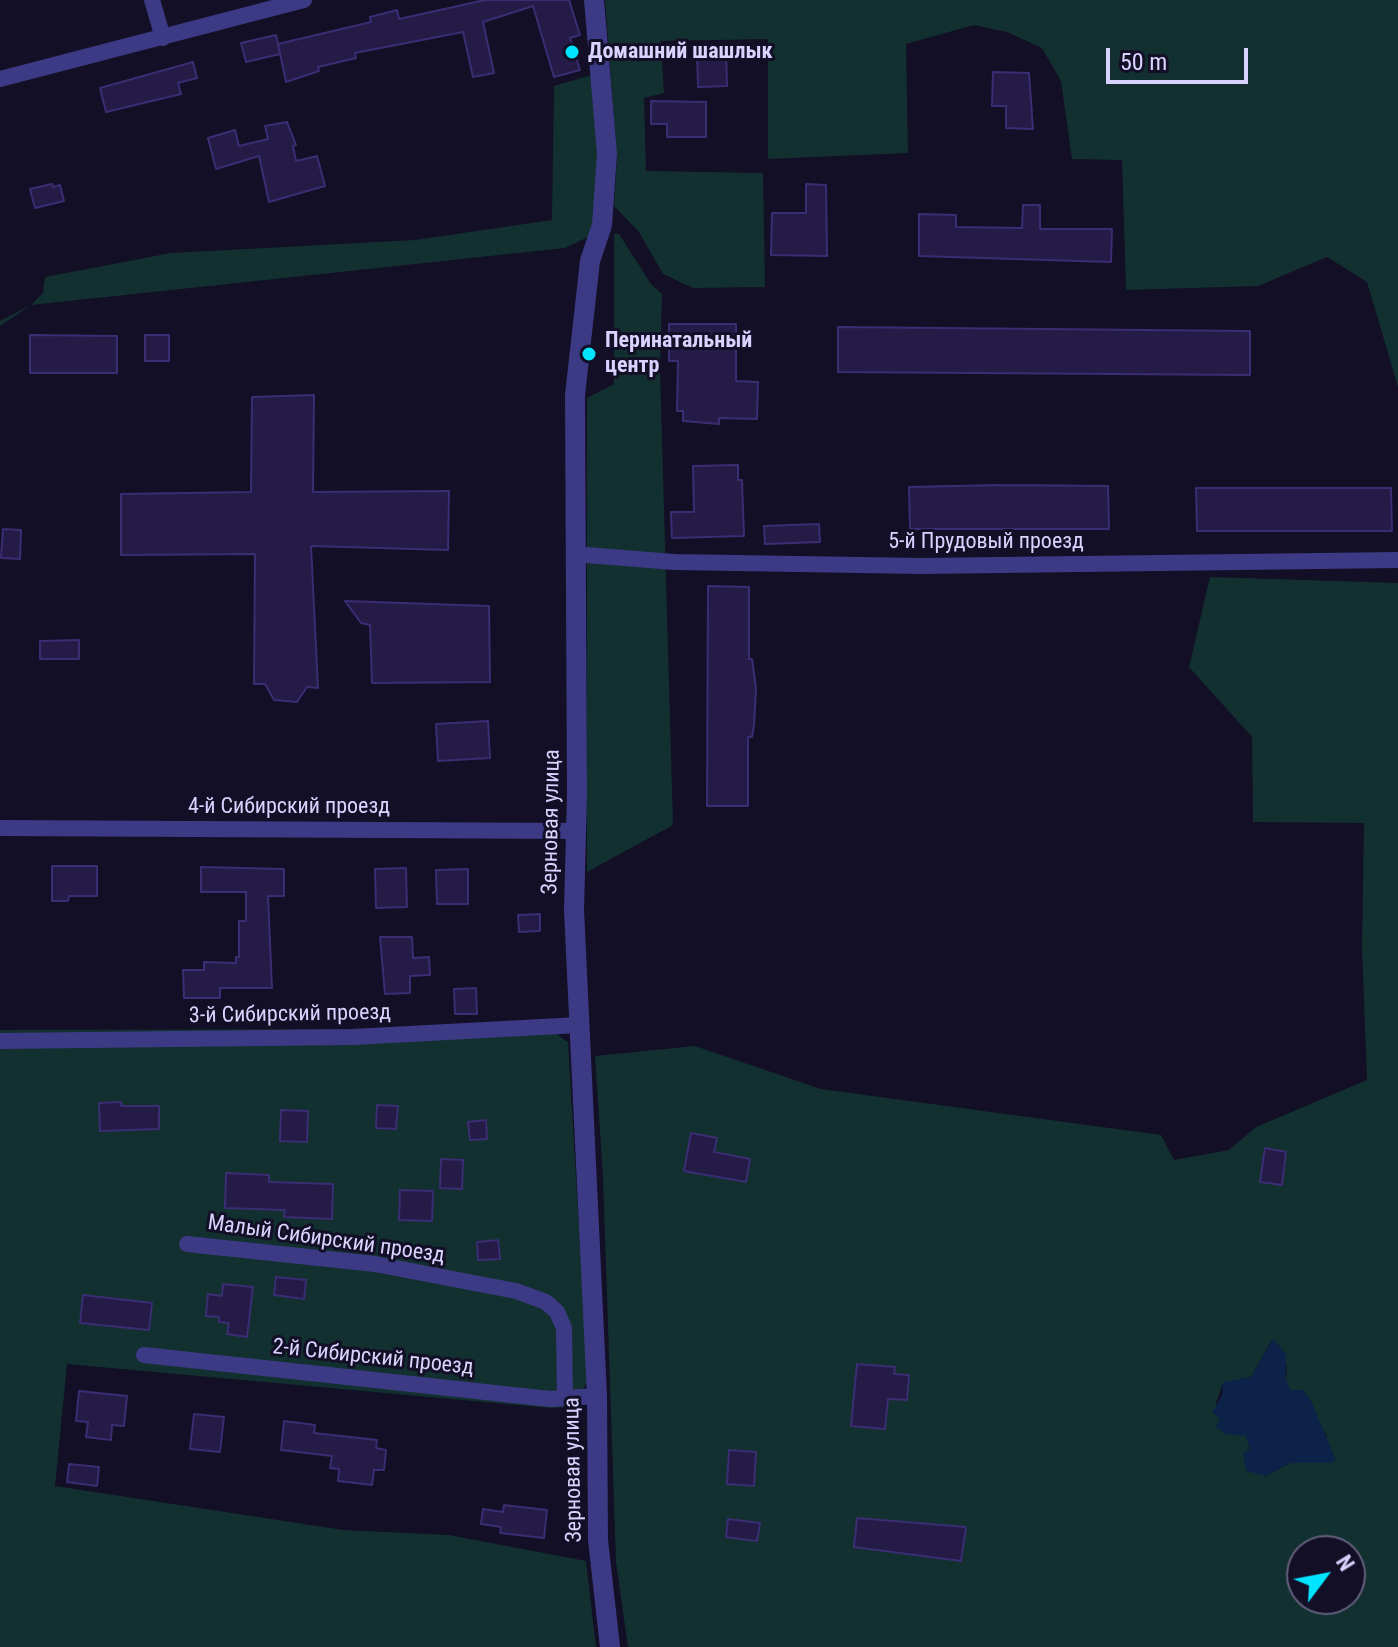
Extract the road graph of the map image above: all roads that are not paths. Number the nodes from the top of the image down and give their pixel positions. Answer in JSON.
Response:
{"nodes":[{"id":1,"x":152,"y":0,"type":"edge"},
{"id":2,"x":304,"y":0,"type":"edge"},
{"id":3,"x":594,"y":0,"type":"edge"},
{"id":4,"x":163,"y":38,"type":"junction"},
{"id":5,"x":0,"y":79,"type":"edge"},
{"id":6,"x":574,"y":554,"type":"junction"},
{"id":7,"x":1398,"y":560,"type":"edge"},
{"id":8,"x":0,"y":828,"type":"edge"},
{"id":9,"x":577,"y":831,"type":"junction"},
{"id":10,"x":579,"y":1025,"type":"junction"},
{"id":11,"x":0,"y":1041,"type":"edge"},
{"id":12,"x":187,"y":1244,"type":"dead end"},
{"id":13,"x":144,"y":1355,"type":"dead end"},
{"id":14,"x":597,"y":1396,"type":"junction"},
{"id":15,"x":565,"y":1398,"type":"junction"},
{"id":16,"x":610,"y":1647,"type":"edge"}],
"edges":[{"from":1,"to":4,"type":"street"},
{"from":2,"to":4,"type":"street"},
{"from":3,"to":6,"type":"street","name":"Зерновая улица"},
{"from":4,"to":5,"type":"street"},
{"from":6,"to":7,"type":"street","name":"5-й Прудовый проезд"},
{"from":6,"to":9,"type":"street","name":"Зерновая улица"},
{"from":8,"to":9,"type":"street","name":"4-й Сибирский проезд"},
{"from":9,"to":10,"type":"street","name":"Зерновая улица"},
{"from":10,"to":11,"type":"street","name":"3-й Сибирский проезд"},
{"from":10,"to":14,"type":"street","name":"Зерновая улица"},
{"from":12,"to":15,"type":"street","name":"Малый Сибирский проезд"},
{"from":13,"to":15,"type":"street","name":"2-й Сибирский проезд"},
{"from":14,"to":15,"type":"street","name":"2-й Сибирский проезд"},
{"from":14,"to":16,"type":"street","name":"Зерновая улица"}]}
